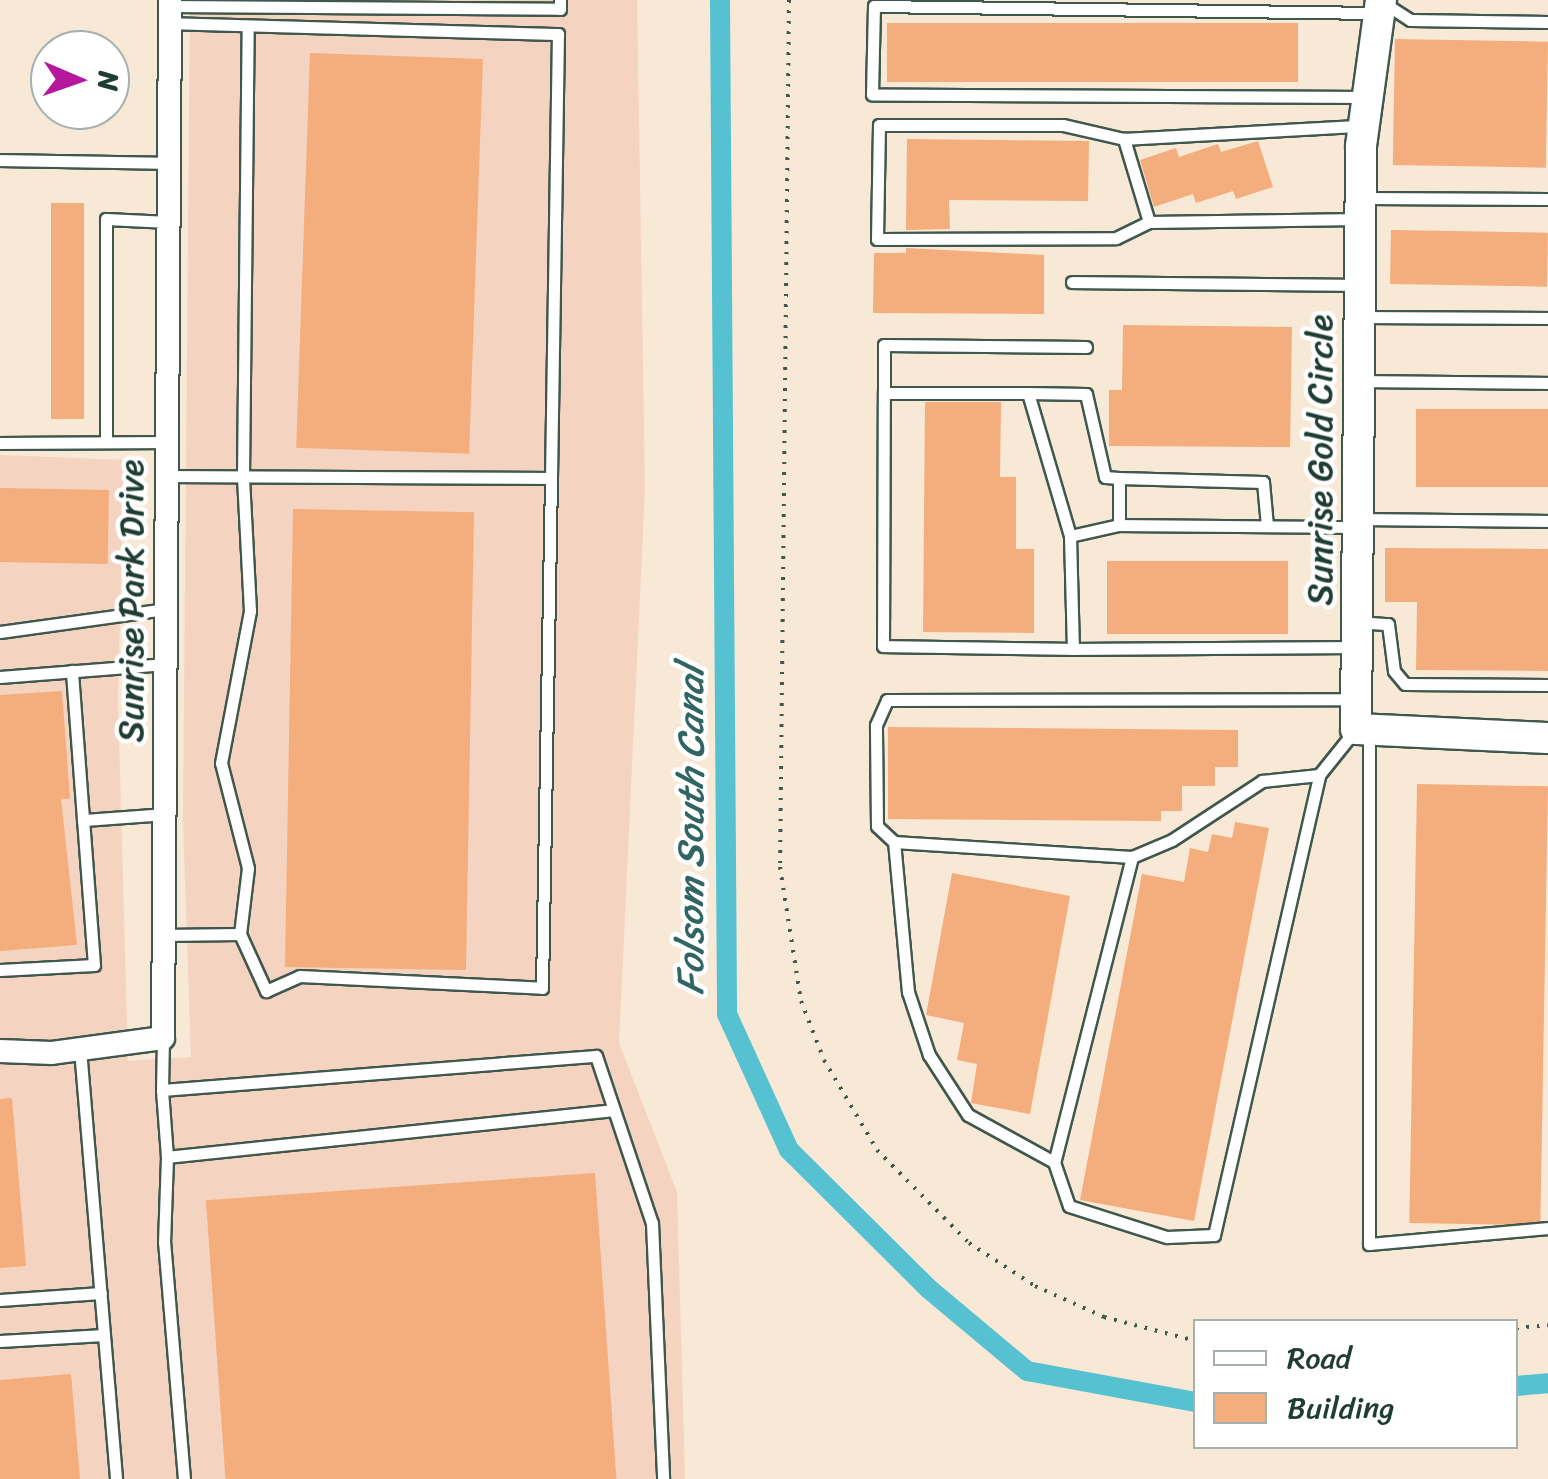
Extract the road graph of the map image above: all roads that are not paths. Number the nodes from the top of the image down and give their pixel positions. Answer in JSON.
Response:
{"nodes":[{"id":1,"x":560,"y":0,"type":"edge"},
{"id":2,"x":1380,"y":5,"type":"edge"},
{"id":3,"x":170,"y":10,"type":"edge"},
{"id":4,"x":1548,"y":22,"type":"edge"},
{"id":5,"x":248,"y":26,"type":"junction"},
{"id":6,"x":1363,"y":111,"type":"junction"},
{"id":7,"x":1124,"y":138,"type":"junction"},
{"id":8,"x":0,"y":160,"type":"edge"},
{"id":9,"x":169,"y":163,"type":"junction"},
{"id":10,"x":1548,"y":198,"type":"edge"},
{"id":11,"x":1360,"y":208,"type":"junction"},
{"id":12,"x":168,"y":222,"type":"junction"},
{"id":13,"x":1149,"y":222,"type":"junction"},
{"id":14,"x":1072,"y":282,"type":"dead end"},
{"id":15,"x":1360,"y":284,"type":"junction"},
{"id":16,"x":1359,"y":316,"type":"junction"},
{"id":17,"x":1548,"y":318,"type":"edge"},
{"id":18,"x":1086,"y":347,"type":"dead end"},
{"id":19,"x":1358,"y":380,"type":"junction"},
{"id":20,"x":1548,"y":383,"type":"edge"},
{"id":21,"x":884,"y":392,"type":"junction"},
{"id":22,"x":1028,"y":394,"type":"junction"},
{"id":23,"x":0,"y":442,"type":"edge"},
{"id":24,"x":106,"y":442,"type":"junction"},
{"id":25,"x":167,"y":442,"type":"junction"},
{"id":26,"x":166,"y":476,"type":"junction"},
{"id":27,"x":242,"y":476,"type":"junction"},
{"id":28,"x":551,"y":478,"type":"junction"},
{"id":29,"x":1119,"y":478,"type":"junction"},
{"id":30,"x":1548,"y":521,"type":"edge"},
{"id":31,"x":1357,"y":523,"type":"junction"},
{"id":32,"x":1119,"y":525,"type":"junction"},
{"id":33,"x":1267,"y":526,"type":"junction"},
{"id":34,"x":1070,"y":536,"type":"junction"},
{"id":35,"x":166,"y":609,"type":"junction"},
{"id":36,"x":0,"y":632,"type":"edge"},
{"id":37,"x":1356,"y":635,"type":"junction"},
{"id":38,"x":1072,"y":649,"type":"junction"},
{"id":39,"x":165,"y":664,"type":"junction"},
{"id":40,"x":72,"y":671,"type":"junction"},
{"id":41,"x":0,"y":677,"type":"edge"},
{"id":42,"x":1548,"y":685,"type":"edge"},
{"id":43,"x":1360,"y":719,"type":"junction"},
{"id":44,"x":1548,"y":738,"type":"edge"},
{"id":45,"x":1320,"y":774,"type":"junction"},
{"id":46,"x":164,"y":814,"type":"junction"},
{"id":47,"x":83,"y":820,"type":"junction"},
{"id":48,"x":894,"y":842,"type":"junction"},
{"id":49,"x":1132,"y":856,"type":"junction"},
{"id":50,"x":240,"y":934,"type":"junction"},
{"id":51,"x":163,"y":935,"type":"junction"},
{"id":52,"x":0,"y":970,"type":"edge"},
{"id":53,"x":162,"y":1038,"type":"junction"},
{"id":54,"x":80,"y":1049,"type":"junction"},
{"id":55,"x":0,"y":1050,"type":"edge"},
{"id":56,"x":162,"y":1090,"type":"junction"},
{"id":57,"x":614,"y":1110,"type":"junction"},
{"id":58,"x":167,"y":1157,"type":"junction"},
{"id":59,"x":1054,"y":1162,"type":"junction"},
{"id":60,"x":1548,"y":1228,"type":"edge"},
{"id":61,"x":100,"y":1293,"type":"junction"},
{"id":62,"x":0,"y":1300,"type":"edge"},
{"id":63,"x":104,"y":1335,"type":"junction"},
{"id":64,"x":0,"y":1341,"type":"edge"},
{"id":65,"x":116,"y":1479,"type":"edge"},
{"id":66,"x":184,"y":1479,"type":"edge"},
{"id":67,"x":663,"y":1479,"type":"edge"}],
"edges":[{"from":1,"to":3,"type":"lane"},
{"from":2,"to":4,"type":"lane"},
{"from":2,"to":6,"type":"street","name":"Sunrise Gold Circle"},
{"from":2,"to":6,"type":"lane"},
{"from":3,"to":5,"type":"lane"},
{"from":3,"to":9,"type":"street","name":"Sunrise Park Drive"},
{"from":5,"to":27,"type":"lane"},
{"from":5,"to":28,"type":"lane"},
{"from":6,"to":7,"type":"lane"},
{"from":6,"to":11,"type":"street","name":"Sunrise Gold Circle"},
{"from":7,"to":13,"type":"lane"},
{"from":7,"to":13,"type":"lane"},
{"from":8,"to":9,"type":"lane"},
{"from":9,"to":12,"type":"street","name":"Sunrise Park Drive"},
{"from":10,"to":11,"type":"lane"},
{"from":11,"to":13,"type":"lane"},
{"from":11,"to":15,"type":"street","name":"Sunrise Gold Circle"},
{"from":12,"to":24,"type":"lane"},
{"from":12,"to":25,"type":"street","name":"Sunrise Park Drive"},
{"from":14,"to":15,"type":"lane"},
{"from":15,"to":16,"type":"street","name":"Sunrise Gold Circle"},
{"from":16,"to":17,"type":"lane"},
{"from":16,"to":19,"type":"street","name":"Sunrise Gold Circle"},
{"from":18,"to":21,"type":"lane"},
{"from":19,"to":20,"type":"lane"},
{"from":19,"to":31,"type":"street","name":"Sunrise Gold Circle"},
{"from":21,"to":22,"type":"lane"},
{"from":21,"to":38,"type":"lane"},
{"from":22,"to":29,"type":"lane"},
{"from":22,"to":34,"type":"lane"},
{"from":23,"to":24,"type":"lane"},
{"from":24,"to":25,"type":"lane"},
{"from":25,"to":26,"type":"street","name":"Sunrise Park Drive"},
{"from":26,"to":27,"type":"lane"},
{"from":26,"to":35,"type":"street","name":"Sunrise Park Drive"},
{"from":27,"to":28,"type":"lane"},
{"from":27,"to":50,"type":"lane"},
{"from":28,"to":50,"type":"lane"},
{"from":29,"to":32,"type":"lane"},
{"from":29,"to":33,"type":"lane"},
{"from":30,"to":31,"type":"lane"},
{"from":31,"to":33,"type":"lane"},
{"from":31,"to":37,"type":"street","name":"Sunrise Gold Circle"},
{"from":32,"to":33,"type":"lane"},
{"from":32,"to":34,"type":"lane"},
{"from":34,"to":38,"type":"lane"},
{"from":35,"to":36,"type":"lane"},
{"from":35,"to":39,"type":"street","name":"Sunrise Park Drive"},
{"from":37,"to":38,"type":"lane"},
{"from":37,"to":42,"type":"lane"},
{"from":37,"to":43,"type":"street","name":"Sunrise Gold Circle"},
{"from":39,"to":40,"type":"lane"},
{"from":39,"to":46,"type":"street","name":"Sunrise Park Drive"},
{"from":40,"to":41,"type":"lane"},
{"from":40,"to":47,"type":"lane"},
{"from":43,"to":44,"type":"street"},
{"from":43,"to":45,"type":"lane"},
{"from":43,"to":48,"type":"lane"},
{"from":43,"to":60,"type":"lane"},
{"from":45,"to":49,"type":"lane"},
{"from":45,"to":59,"type":"lane"},
{"from":46,"to":47,"type":"lane"},
{"from":46,"to":51,"type":"street","name":"Sunrise Park Drive"},
{"from":47,"to":52,"type":"lane"},
{"from":48,"to":49,"type":"lane"},
{"from":48,"to":59,"type":"lane"},
{"from":49,"to":59,"type":"lane"},
{"from":50,"to":51,"type":"lane"},
{"from":51,"to":53,"type":"street","name":"Sunrise Park Drive"},
{"from":53,"to":54,"type":"street"},
{"from":53,"to":56,"type":"lane"},
{"from":54,"to":55,"type":"street"},
{"from":54,"to":61,"type":"lane"},
{"from":56,"to":57,"type":"lane"},
{"from":56,"to":58,"type":"lane"},
{"from":57,"to":58,"type":"lane"},
{"from":57,"to":67,"type":"lane"},
{"from":58,"to":66,"type":"lane"},
{"from":61,"to":62,"type":"lane"},
{"from":61,"to":63,"type":"lane"},
{"from":63,"to":64,"type":"lane"},
{"from":63,"to":65,"type":"lane"}]}
